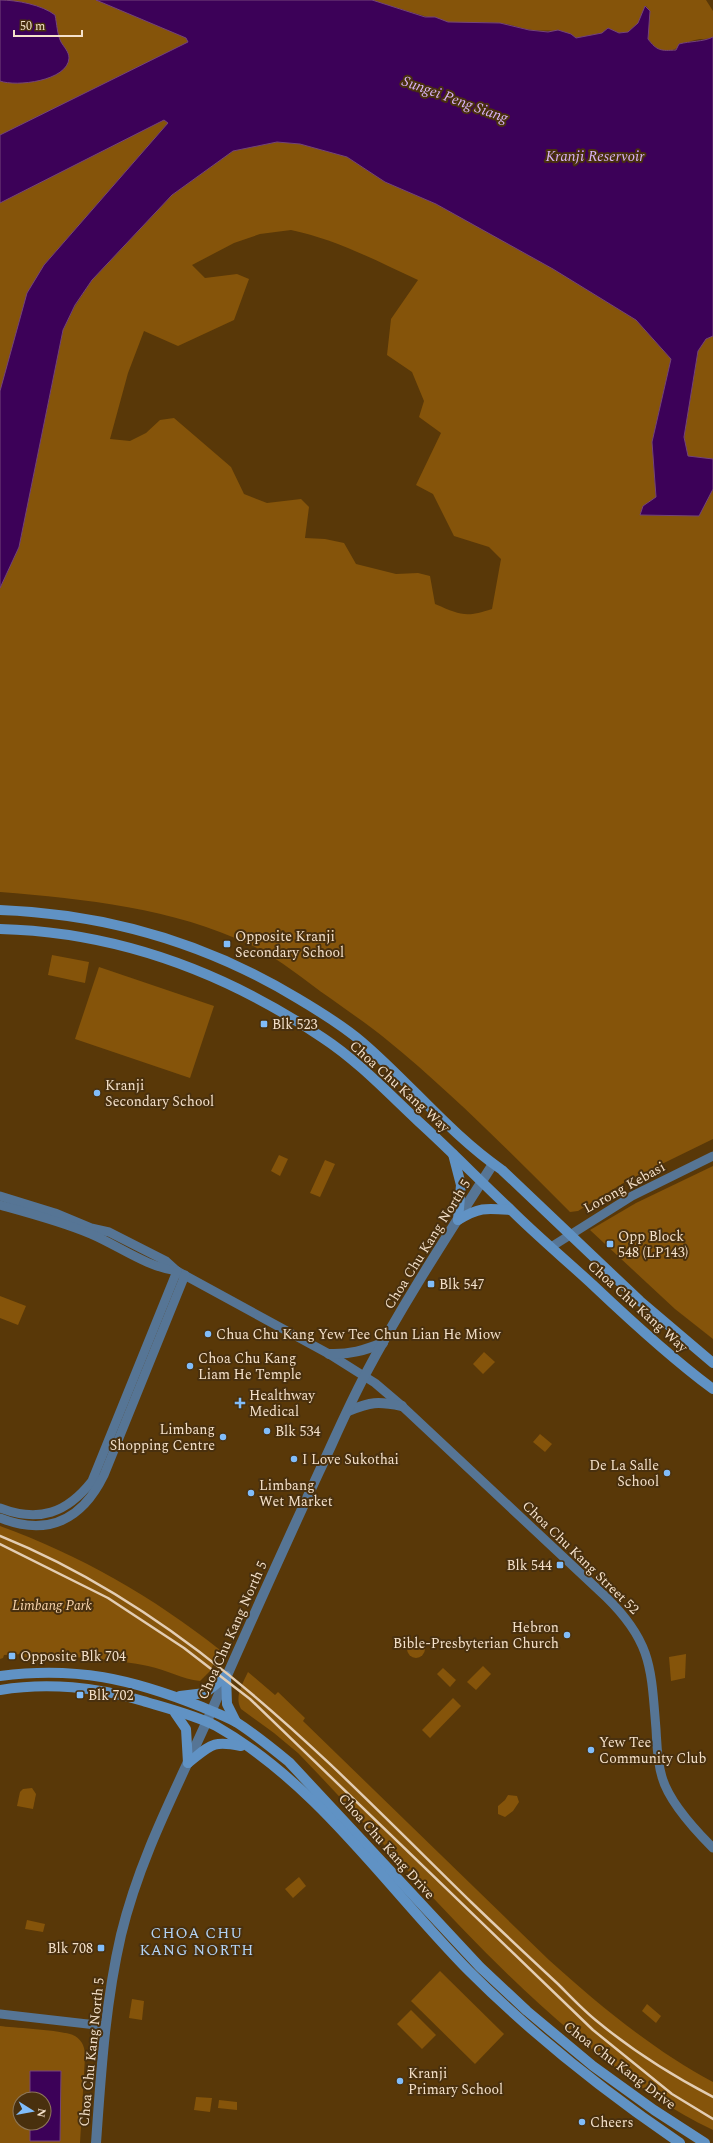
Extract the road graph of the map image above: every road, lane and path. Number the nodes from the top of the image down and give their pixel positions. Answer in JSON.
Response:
{"nodes":[{"id":1,"x":0,"y":910,"type":"edge"},
{"id":2,"x":0,"y":930,"type":"edge"},
{"id":3,"x":453,"y":1152,"type":"junction"},
{"id":4,"x":713,"y":1156,"type":"edge"},
{"id":5,"x":493,"y":1164,"type":"junction"},
{"id":6,"x":482,"y":1182,"type":"junction"},
{"id":7,"x":0,"y":1196,"type":"edge"},
{"id":8,"x":0,"y":1205,"type":"edge"},
{"id":9,"x":510,"y":1210,"type":"junction"},
{"id":10,"x":458,"y":1220,"type":"junction"},
{"id":11,"x":568,"y":1234,"type":"junction"},
{"id":12,"x":551,"y":1247,"type":"junction"},
{"id":13,"x":181,"y":1273,"type":"junction"},
{"id":14,"x":383,"y":1343,"type":"junction"},
{"id":15,"x":329,"y":1354,"type":"junction"},
{"id":16,"x":713,"y":1363,"type":"edge"},
{"id":17,"x":364,"y":1376,"type":"junction"},
{"id":18,"x":713,"y":1389,"type":"edge"},
{"id":19,"x":402,"y":1406,"type":"junction"},
{"id":20,"x":348,"y":1411,"type":"junction"},
{"id":21,"x":0,"y":1508,"type":"edge"},
{"id":22,"x":0,"y":1518,"type":"edge"},
{"id":23,"x":0,"y":1676,"type":"edge"},
{"id":24,"x":226,"y":1676,"type":"junction"},
{"id":25,"x":0,"y":1690,"type":"edge"},
{"id":26,"x":179,"y":1696,"type":"junction"},
{"id":27,"x":212,"y":1710,"type":"junction"},
{"id":28,"x":174,"y":1711,"type":"junction"},
{"id":29,"x":206,"y":1722,"type":"junction"},
{"id":30,"x":237,"y":1723,"type":"junction"},
{"id":31,"x":247,"y":1747,"type":"junction"},
{"id":32,"x":188,"y":1763,"type":"junction"},
{"id":33,"x":713,"y":1848,"type":"edge"},
{"id":34,"x":0,"y":2014,"type":"edge"},
{"id":35,"x":105,"y":2026,"type":"junction"},
{"id":36,"x":96,"y":2143,"type":"edge"},
{"id":37,"x":680,"y":2143,"type":"edge"},
{"id":38,"x":705,"y":2143,"type":"edge"}],
"edges":[{"from":1,"to":5,"type":"main road","name":"Choa Chu Kang Way"},
{"from":2,"to":3,"type":"main road","name":"Choa Chu Kang Way"},
{"from":3,"to":6,"type":"main road","name":"Choa Chu Kang Way"},
{"from":3,"to":10,"type":"main road"},
{"from":4,"to":11,"type":"street","name":"Lorong Kebasi"},
{"from":5,"to":6,"type":"street","name":"Choa Chu Kang North 5"},
{"from":5,"to":11,"type":"main road","name":"Choa Chu Kang Way"},
{"from":6,"to":9,"type":"main road","name":"Choa Chu Kang Way"},
{"from":6,"to":10,"type":"street","name":"Choa Chu Kang North 5"},
{"from":7,"to":13,"type":"street"},
{"from":8,"to":13,"type":"street"},
{"from":9,"to":10,"type":"main road"},
{"from":9,"to":12,"type":"main road","name":"Choa Chu Kang Way"},
{"from":10,"to":14,"type":"street","name":"Choa Chu Kang North 5"},
{"from":11,"to":12,"type":"street","name":"Lorong Kebasi"},
{"from":11,"to":16,"type":"main road","name":"Choa Chu Kang Way"},
{"from":12,"to":18,"type":"main road","name":"Choa Chu Kang Way"},
{"from":13,"to":15,"type":"street","name":"Choa Chu Kang Street 52"},
{"from":13,"to":21,"type":"street"},
{"from":13,"to":22,"type":"street"},
{"from":14,"to":15,"type":"street"},
{"from":14,"to":17,"type":"street","name":"Choa Chu Kang North 5"},
{"from":15,"to":17,"type":"street","name":"Choa Chu Kang Street 52"},
{"from":17,"to":19,"type":"street","name":"Choa Chu Kang Street 52"},
{"from":17,"to":20,"type":"street","name":"Choa Chu Kang North 5"},
{"from":19,"to":20,"type":"street"},
{"from":19,"to":33,"type":"street","name":"Choa Chu Kang Street 52"},
{"from":20,"to":24,"type":"street","name":"Choa Chu Kang North 5"},
{"from":23,"to":26,"type":"main road","name":"Choa Chu Kang Drive"},
{"from":24,"to":26,"type":"main road"},
{"from":24,"to":27,"type":"street","name":"Choa Chu Kang North 5"},
{"from":24,"to":30,"type":"main road"},
{"from":25,"to":28,"type":"main road","name":"Choa Chu Kang Drive"},
{"from":26,"to":27,"type":"main road","name":"Choa Chu Kang Drive"},
{"from":27,"to":29,"type":"street","name":"Choa Chu Kang North 5"},
{"from":27,"to":30,"type":"main road","name":"Choa Chu Kang Drive"},
{"from":28,"to":29,"type":"main road","name":"Choa Chu Kang Drive"},
{"from":28,"to":32,"type":"main road"},
{"from":29,"to":31,"type":"main road","name":"Choa Chu Kang Drive"},
{"from":29,"to":32,"type":"street","name":"Choa Chu Kang North 5"},
{"from":30,"to":38,"type":"main road","name":"Choa Chu Kang Drive"},
{"from":31,"to":32,"type":"main road"},
{"from":31,"to":37,"type":"main road","name":"Choa Chu Kang Drive"},
{"from":32,"to":35,"type":"street","name":"Choa Chu Kang North 5"},
{"from":34,"to":35,"type":"street"},
{"from":35,"to":36,"type":"street","name":"Choa Chu Kang North 5"}]}
